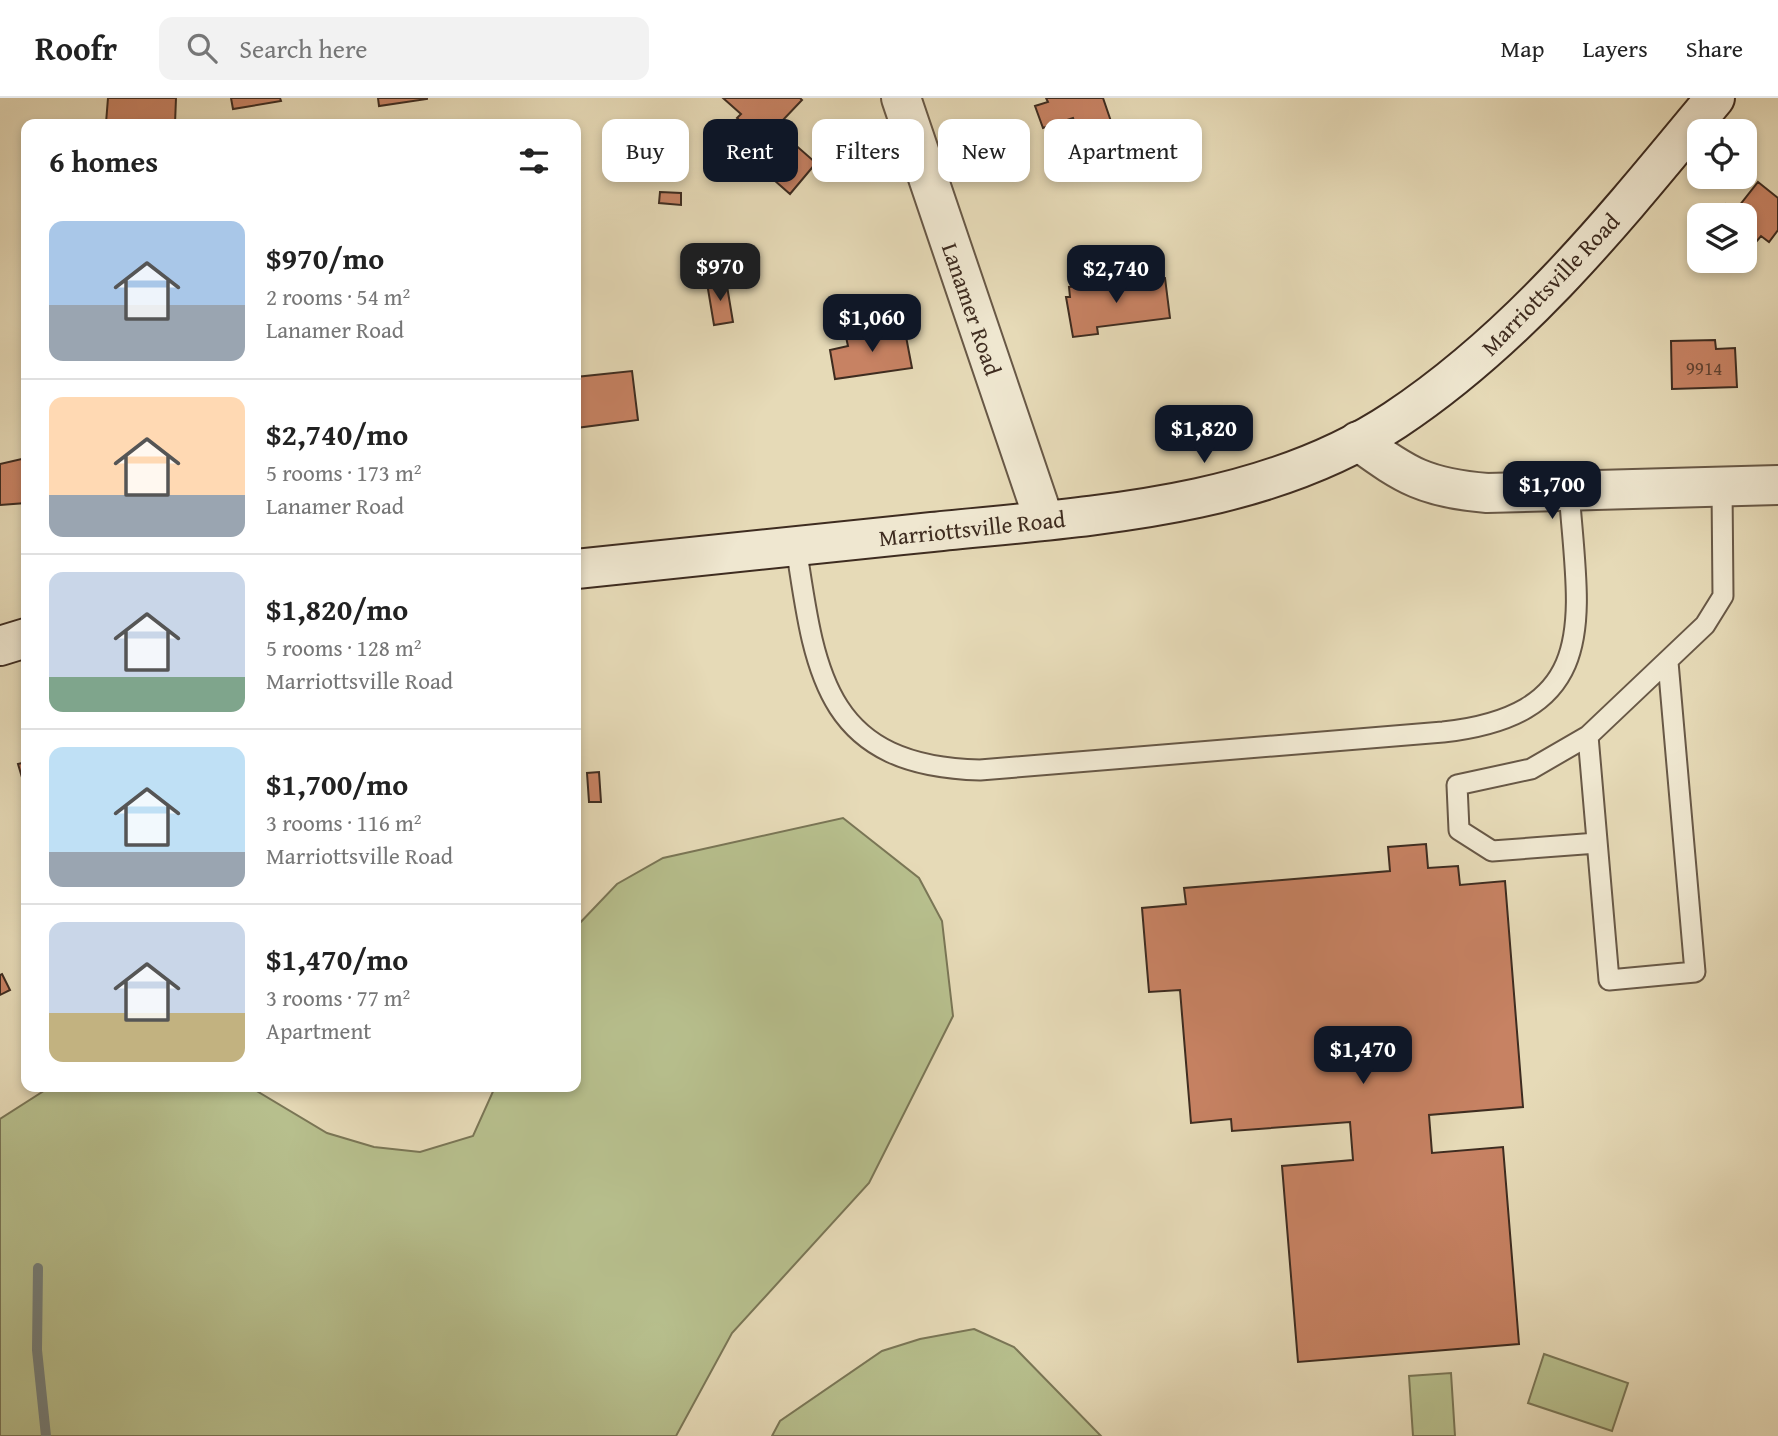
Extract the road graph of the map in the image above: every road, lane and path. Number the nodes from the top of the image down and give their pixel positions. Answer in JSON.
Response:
{"nodes":[{"id":1,"x":901,"y":98,"type":"edge"},
{"id":2,"x":1715,"y":98,"type":"edge"},
{"id":3,"x":1358,"y":441,"type":"junction"},
{"id":4,"x":1778,"y":485,"type":"edge"},
{"id":5,"x":1722,"y":487,"type":"junction"},
{"id":6,"x":1569,"y":491,"type":"junction"},
{"id":7,"x":1044,"y":520,"type":"junction"},
{"id":8,"x":796,"y":546,"type":"junction"},
{"id":9,"x":581,"y":568,"type":"edge"},
{"id":10,"x":21,"y":640,"type":"edge"},
{"id":11,"x":0,"y":646,"type":"edge"},
{"id":12,"x":1668,"y":662,"type":"junction"},
{"id":13,"x":1588,"y":736,"type":"junction"},
{"id":14,"x":1597,"y":843,"type":"junction"}],
"edges":[{"from":1,"to":7,"type":"main road","name":"Lanamer Road"},
{"from":2,"to":3,"type":"main road","name":"Marriottsville Road"},
{"from":3,"to":6,"type":"main road"},
{"from":3,"to":7,"type":"main road","name":"Marriottsville Road"},
{"from":4,"to":5,"type":"main road"},
{"from":5,"to":6,"type":"main road"},
{"from":5,"to":12,"type":"lane"},
{"from":6,"to":8,"type":"lane"},
{"from":7,"to":8,"type":"main road","name":"Marriottsville Road"},
{"from":8,"to":9,"type":"main road","name":"Marriottsville Road"},
{"from":10,"to":11,"type":"main road"},
{"from":12,"to":13,"type":"lane"},
{"from":12,"to":14,"type":"lane"},
{"from":13,"to":14,"type":"lane"},
{"from":13,"to":14,"type":"lane"}]}
